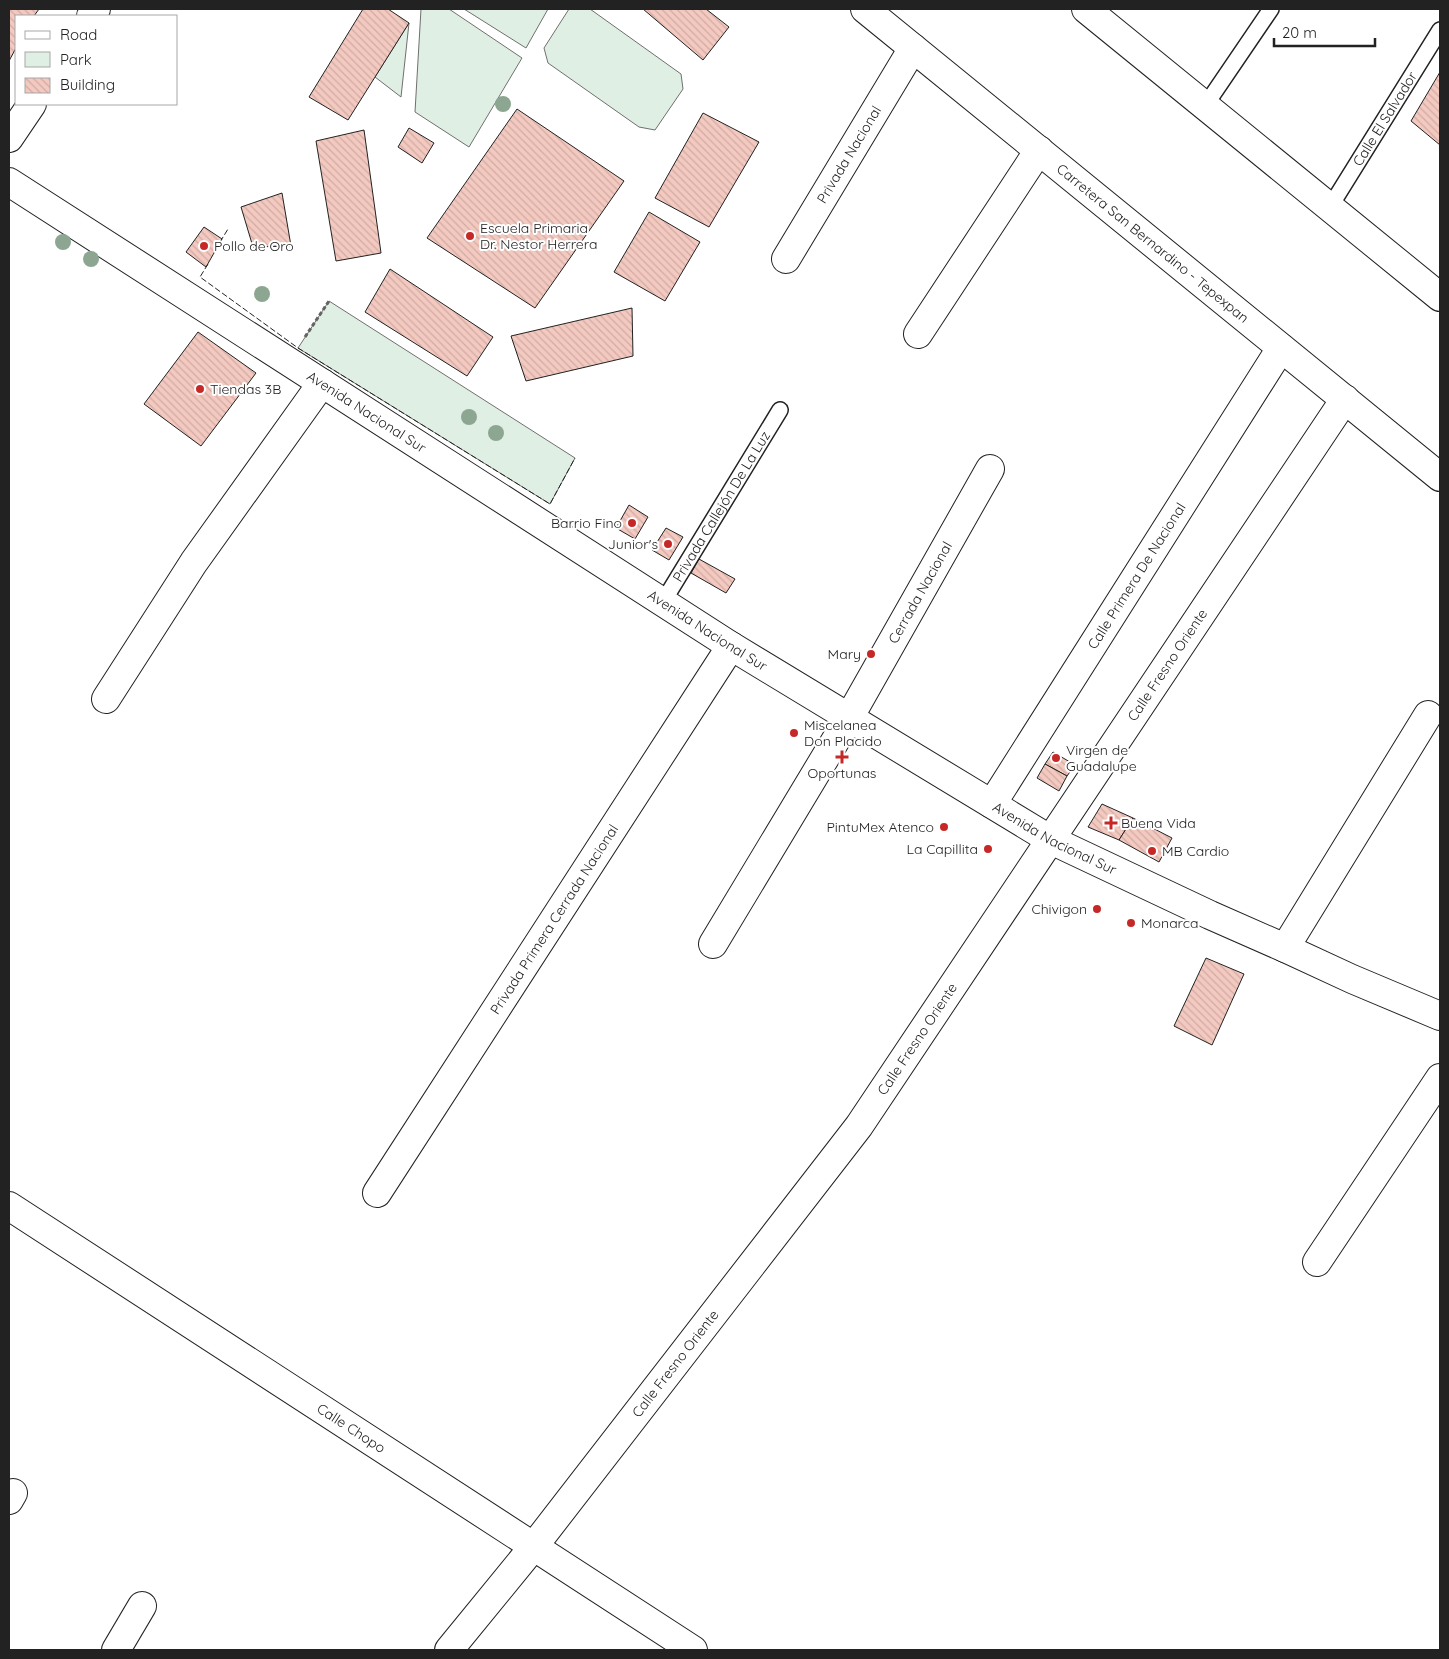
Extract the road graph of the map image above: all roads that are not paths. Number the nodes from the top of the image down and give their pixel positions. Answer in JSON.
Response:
{"nodes":[{"id":1,"x":865,"y":9,"type":"edge"},
{"id":2,"x":1086,"y":9,"type":"edge"},
{"id":3,"x":1271,"y":9,"type":"edge"},
{"id":4,"x":1440,"y":30,"type":"edge"},
{"id":5,"x":913,"y":48,"type":"junction"},
{"id":6,"x":31,"y":105,"type":"edge"},
{"id":7,"x":1205,"y":106,"type":"junction"},
{"id":8,"x":9,"y":138,"type":"edge"},
{"id":9,"x":1038,"y":150,"type":"junction"},
{"id":10,"x":9,"y":182,"type":"edge"},
{"id":11,"x":1330,"y":207,"type":"junction"},
{"id":12,"x":786,"y":260,"type":"dead end"},
{"id":13,"x":1440,"y":297,"type":"edge"},
{"id":14,"x":918,"y":334,"type":"dead end"},
{"id":15,"x":1281,"y":348,"type":"junction"},
{"id":16,"x":322,"y":383,"type":"junction"},
{"id":17,"x":1345,"y":399,"type":"junction"},
{"id":18,"x":780,"y":410,"type":"dead end"},
{"id":19,"x":990,"y":469,"type":"dead end"},
{"id":20,"x":1440,"y":478,"type":"edge"},
{"id":21,"x":662,"y":602,"type":"junction"},
{"id":22,"x":731,"y":646,"type":"junction"},
{"id":23,"x":106,"y":699,"type":"dead end"},
{"id":24,"x":1428,"y":714,"type":"dead end"},
{"id":25,"x":849,"y":718,"type":"junction"},
{"id":26,"x":992,"y":804,"type":"junction"},
{"id":27,"x":1050,"y":840,"type":"junction"},
{"id":28,"x":713,"y":944,"type":"dead end"},
{"id":29,"x":1285,"y":948,"type":"junction"},
{"id":30,"x":1440,"y":1016,"type":"edge"},
{"id":31,"x":1440,"y":1078,"type":"edge"},
{"id":32,"x":377,"y":1193,"type":"dead end"},
{"id":33,"x":9,"y":1206,"type":"edge"},
{"id":34,"x":1317,"y":1262,"type":"dead end"},
{"id":35,"x":534,"y":1546,"type":"junction"},
{"id":36,"x":142,"y":1606,"type":"dead end"},
{"id":37,"x":116,"y":1650,"type":"edge"},
{"id":38,"x":449,"y":1650,"type":"edge"},
{"id":39,"x":693,"y":1650,"type":"edge"}],
"edges":[{"from":1,"to":5,"type":"main road","name":"Carretera San Bernardino - Tepexpan"},
{"from":2,"to":7,"type":"main road"},
{"from":3,"to":7,"type":"lane"},
{"from":4,"to":11,"type":"lane","name":"Calle El Salvador"},
{"from":5,"to":9,"type":"main road","name":"Carretera San Bernardino - Tepexpan"},
{"from":5,"to":12,"type":"main road","name":"Privada Nacional"},
{"from":6,"to":8,"type":"main road"},
{"from":7,"to":11,"type":"main road"},
{"from":9,"to":14,"type":"main road"},
{"from":9,"to":15,"type":"main road","name":"Carretera San Bernardino - Tepexpan"},
{"from":10,"to":16,"type":"main road","name":"Avenida Nacional Sur"},
{"from":11,"to":13,"type":"main road"},
{"from":15,"to":17,"type":"main road","name":"Carretera San Bernardino - Tepexpan"},
{"from":15,"to":26,"type":"main road","name":"Calle Primera De Nacional"},
{"from":16,"to":21,"type":"main road","name":"Avenida Nacional Sur"},
{"from":16,"to":23,"type":"main road"},
{"from":17,"to":20,"type":"main road","name":"Carretera San Bernardino - Tepexpan"},
{"from":17,"to":27,"type":"main road","name":"Calle Fresno Oriente"},
{"from":18,"to":21,"type":"lane","name":"Privada Callejón De La Luz"},
{"from":19,"to":25,"type":"main road","name":"Cerrada Nacional"},
{"from":21,"to":22,"type":"main road","name":"Avenida Nacional Sur"},
{"from":22,"to":25,"type":"main road","name":"Avenida Nacional Sur"},
{"from":22,"to":32,"type":"main road","name":"Privada Primera Cerrada Nacional"},
{"from":24,"to":29,"type":"main road"},
{"from":25,"to":26,"type":"main road","name":"Avenida Nacional Sur"},
{"from":25,"to":28,"type":"main road","name":"Cerrada Nacional"},
{"from":26,"to":27,"type":"main road","name":"Avenida Nacional Sur"},
{"from":27,"to":29,"type":"main road","name":"Avenida Nacional Sur"},
{"from":27,"to":35,"type":"main road","name":"Calle Fresno Oriente"},
{"from":29,"to":30,"type":"main road","name":"Avenida Nacional Sur"},
{"from":31,"to":34,"type":"main road"},
{"from":33,"to":35,"type":"main road","name":"Calle Chopo"},
{"from":35,"to":38,"type":"main road","name":"Calle Fresno Oriente"},
{"from":35,"to":39,"type":"main road","name":"Calle Chopo"},
{"from":36,"to":37,"type":"main road"}]}
